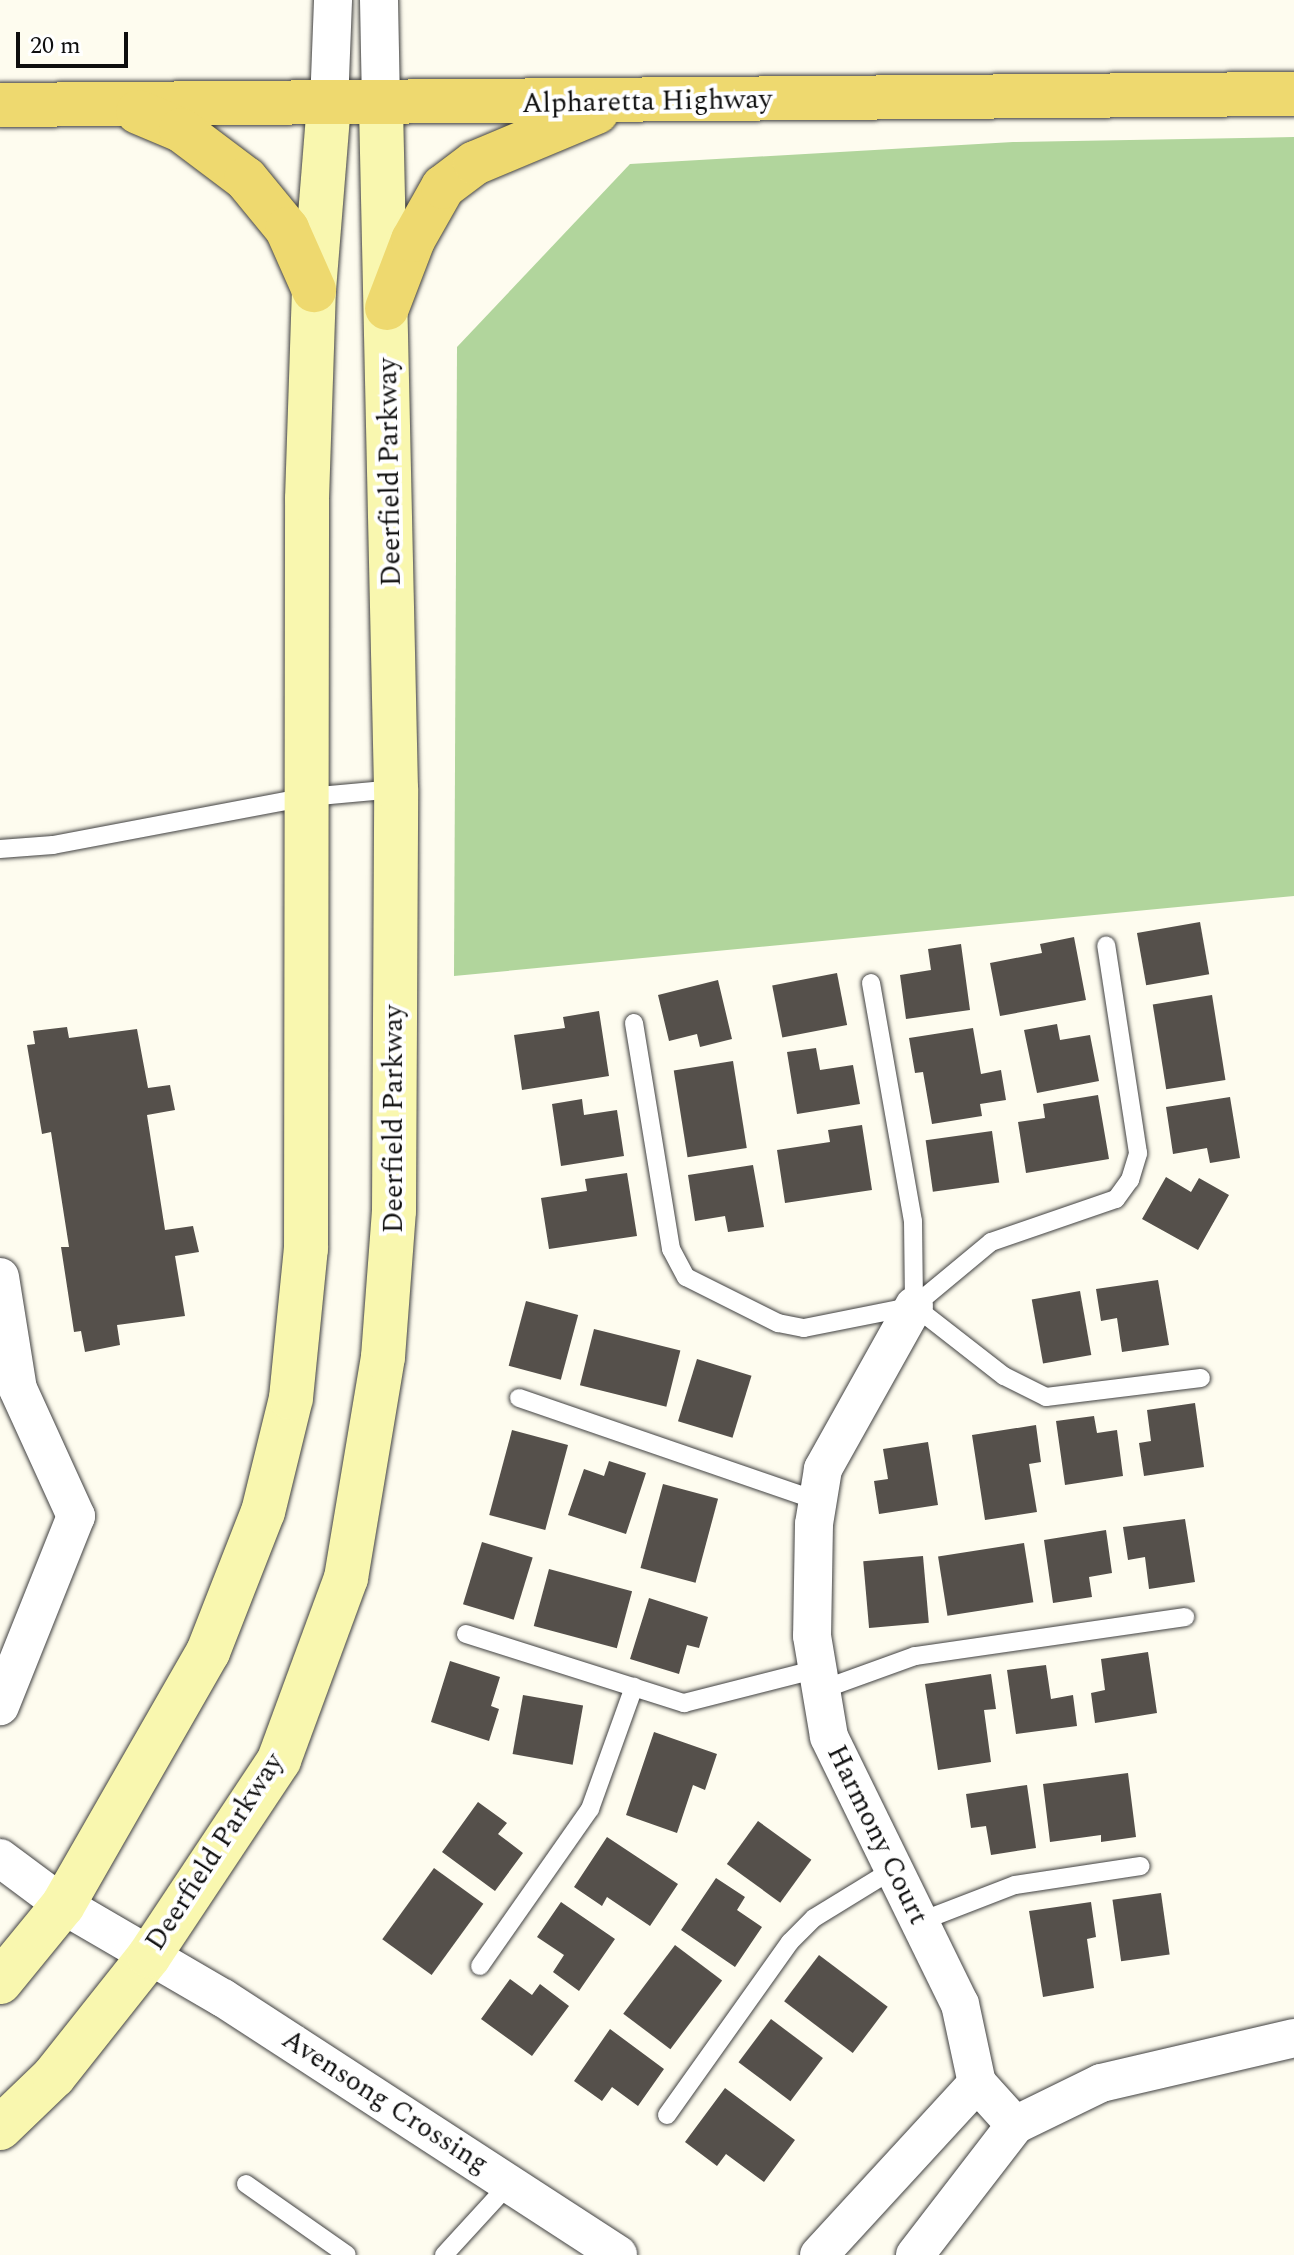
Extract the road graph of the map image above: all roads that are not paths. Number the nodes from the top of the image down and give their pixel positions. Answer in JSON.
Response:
{"nodes":[{"id":1,"x":333,"y":0,"type":"edge"},
{"id":2,"x":379,"y":0,"type":"edge"},
{"id":3,"x":1294,"y":94,"type":"edge"},
{"id":4,"x":620,"y":103,"type":"junction"},
{"id":5,"x":0,"y":105,"type":"edge"},
{"id":6,"x":329,"y":105,"type":"junction"},
{"id":7,"x":381,"y":105,"type":"junction"},
{"id":8,"x":128,"y":108,"type":"junction"},
{"id":9,"x":314,"y":290,"type":"junction"},
{"id":10,"x":387,"y":308,"type":"junction"},
{"id":11,"x":396,"y":789,"type":"junction"},
{"id":12,"x":308,"y":797,"type":"junction"},
{"id":13,"x":0,"y":849,"type":"edge"},
{"id":14,"x":1106,"y":945,"type":"dead end"},
{"id":15,"x":871,"y":983,"type":"dead end"},
{"id":16,"x":634,"y":1023,"type":"dead end"},
{"id":17,"x":0,"y":1277,"type":"edge"},
{"id":18,"x":914,"y":1306,"type":"junction"},
{"id":19,"x":8,"y":1373,"type":"edge"},
{"id":20,"x":1201,"y":1378,"type":"dead end"},
{"id":21,"x":519,"y":1398,"type":"dead end"},
{"id":22,"x":818,"y":1501,"type":"junction"},
{"id":23,"x":1185,"y":1617,"type":"dead end"},
{"id":24,"x":466,"y":1634,"type":"dead end"},
{"id":25,"x":819,"y":1679,"type":"junction"},
{"id":26,"x":634,"y":1687,"type":"junction"},
{"id":27,"x":0,"y":1706,"type":"edge"},
{"id":28,"x":0,"y":1858,"type":"edge"},
{"id":29,"x":1141,"y":1866,"type":"dead end"},
{"id":30,"x":894,"y":1869,"type":"junction"},
{"id":31,"x":63,"y":1905,"type":"junction"},
{"id":32,"x":919,"y":1922,"type":"junction"},
{"id":33,"x":149,"y":1956,"type":"junction"},
{"id":34,"x":480,"y":1966,"type":"dead end"},
{"id":35,"x":0,"y":1982,"type":"edge"},
{"id":36,"x":1294,"y":2038,"type":"edge"},
{"id":37,"x":977,"y":2083,"type":"junction"},
{"id":38,"x":667,"y":2115,"type":"dead end"},
{"id":39,"x":1015,"y":2125,"type":"junction"},
{"id":40,"x":0,"y":2128,"type":"edge"},
{"id":41,"x":511,"y":2182,"type":"junction"},
{"id":42,"x":246,"y":2184,"type":"dead end"},
{"id":43,"x":347,"y":2255,"type":"edge"},
{"id":44,"x":444,"y":2255,"type":"edge"},
{"id":45,"x":618,"y":2255,"type":"edge"},
{"id":46,"x":819,"y":2255,"type":"edge"},
{"id":47,"x":915,"y":2255,"type":"edge"}],
"edges":[{"from":1,"to":6,"type":"street"},
{"from":2,"to":7,"type":"street","name":"Deerfield Parkway"},
{"from":3,"to":4,"type":"main road","name":"Alpharetta Highway"},
{"from":4,"to":7,"type":"main road","name":"Alpharetta Highway"},
{"from":4,"to":10,"type":"main road"},
{"from":5,"to":8,"type":"main road","name":"Alpharetta Highway"},
{"from":6,"to":7,"type":"main road","name":"Alpharetta Highway"},
{"from":6,"to":8,"type":"main road","name":"Alpharetta Highway"},
{"from":6,"to":9,"type":"main road"},
{"from":7,"to":10,"type":"main road","name":"Deerfield Parkway"},
{"from":8,"to":9,"type":"main road"},
{"from":9,"to":12,"type":"main road"},
{"from":10,"to":11,"type":"main road","name":"Deerfield Parkway"},
{"from":11,"to":12,"type":"lane"},
{"from":11,"to":33,"type":"main road","name":"Deerfield Parkway"},
{"from":12,"to":13,"type":"lane"},
{"from":12,"to":31,"type":"main road"},
{"from":14,"to":18,"type":"lane"},
{"from":15,"to":18,"type":"lane"},
{"from":16,"to":18,"type":"lane"},
{"from":17,"to":19,"type":"street"},
{"from":18,"to":20,"type":"lane"},
{"from":18,"to":22,"type":"street","name":"Harmony Court"},
{"from":19,"to":27,"type":"street"},
{"from":21,"to":22,"type":"lane"},
{"from":22,"to":25,"type":"street","name":"Harmony Court"},
{"from":23,"to":25,"type":"lane"},
{"from":24,"to":26,"type":"lane"},
{"from":25,"to":26,"type":"lane"},
{"from":25,"to":30,"type":"street","name":"Harmony Court"},
{"from":26,"to":34,"type":"lane"},
{"from":28,"to":31,"type":"street","name":"Avensong Crossing"},
{"from":29,"to":32,"type":"lane"},
{"from":30,"to":32,"type":"street","name":"Harmony Court"},
{"from":30,"to":38,"type":"lane"},
{"from":31,"to":33,"type":"street","name":"Avensong Crossing"},
{"from":31,"to":35,"type":"main road"},
{"from":32,"to":37,"type":"street","name":"Harmony Court"},
{"from":33,"to":40,"type":"main road","name":"Deerfield Parkway"},
{"from":33,"to":41,"type":"street","name":"Avensong Crossing"},
{"from":36,"to":39,"type":"street"},
{"from":37,"to":39,"type":"street","name":"Harmony Court"},
{"from":37,"to":46,"type":"street"},
{"from":39,"to":47,"type":"street"},
{"from":41,"to":44,"type":"lane"},
{"from":41,"to":45,"type":"street","name":"Avensong Crossing"},
{"from":42,"to":43,"type":"lane"}]}
